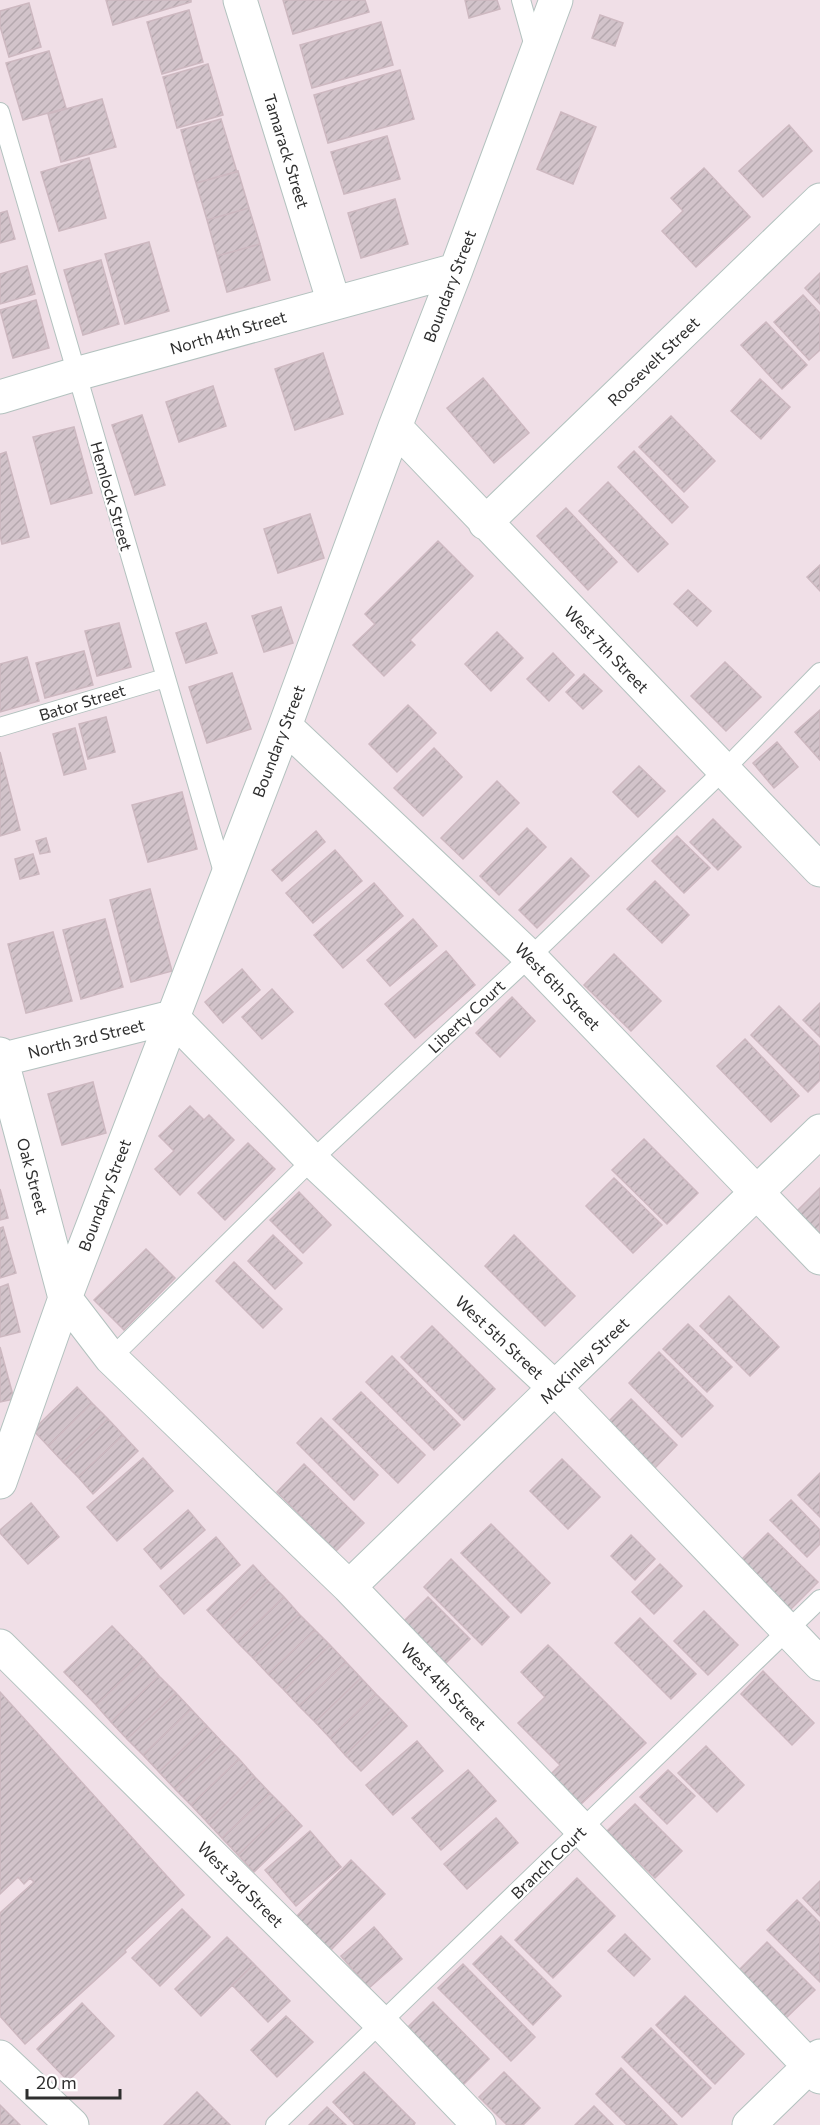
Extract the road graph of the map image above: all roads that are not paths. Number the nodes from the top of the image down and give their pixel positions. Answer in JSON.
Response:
{"nodes":[{"id":1,"x":240,"y":0,"type":"edge"},
{"id":2,"x":521,"y":0,"type":"edge"},
{"id":3,"x":556,"y":0,"type":"edge"},
{"id":4,"x":536,"y":52,"type":"junction"},
{"id":5,"x":0,"y":112,"type":"edge"},
{"id":6,"x":820,"y":200,"type":"edge"},
{"id":7,"x":456,"y":270,"type":"junction"},
{"id":8,"x":334,"y":303,"type":"junction"},
{"id":9,"x":76,"y":374,"type":"junction"},
{"id":10,"x":0,"y":397,"type":"edge"},
{"id":11,"x":395,"y":427,"type":"junction"},
{"id":12,"x":485,"y":523,"type":"junction"},
{"id":13,"x":820,"y":672,"type":"edge"},
{"id":14,"x":165,"y":678,"type":"junction"},
{"id":15,"x":285,"y":726,"type":"junction"},
{"id":16,"x":0,"y":727,"type":"edge"},
{"id":17,"x":724,"y":770,"type":"junction"},
{"id":18,"x":820,"y":870,"type":"edge"},
{"id":19,"x":225,"y":879,"type":"junction"},
{"id":20,"x":530,"y":957,"type":"junction"},
{"id":21,"x":172,"y":1017,"type":"junction"},
{"id":22,"x":0,"y":1058,"type":"edge"},
{"id":23,"x":820,"y":1131,"type":"edge"},
{"id":24,"x":312,"y":1160,"type":"junction"},
{"id":25,"x":757,"y":1192,"type":"junction"},
{"id":26,"x":820,"y":1258,"type":"edge"},
{"id":27,"x":65,"y":1298,"type":"junction"},
{"id":28,"x":111,"y":1358,"type":"junction"},
{"id":29,"x":555,"y":1388,"type":"junction"},
{"id":30,"x":0,"y":1482,"type":"edge"},
{"id":31,"x":348,"y":1587,"type":"junction"},
{"id":32,"x":820,"y":1599,"type":"edge"},
{"id":33,"x":788,"y":1630,"type":"junction"},
{"id":34,"x":0,"y":1646,"type":"edge"},
{"id":35,"x":820,"y":1664,"type":"edge"},
{"id":36,"x":582,"y":1829,"type":"junction"},
{"id":37,"x":381,"y":2023,"type":"junction"},
{"id":38,"x":0,"y":2057,"type":"edge"},
{"id":39,"x":817,"y":2066,"type":"edge"},
{"id":40,"x":72,"y":2125,"type":"edge"},
{"id":41,"x":275,"y":2125,"type":"edge"},
{"id":42,"x":479,"y":2125,"type":"edge"},
{"id":43,"x":749,"y":2125,"type":"edge"}],
"edges":[{"from":1,"to":8,"type":"street","name":"Tamarack Street"},
{"from":2,"to":4,"type":"lane"},
{"from":3,"to":4,"type":"street","name":"Boundary Street"},
{"from":4,"to":7,"type":"street","name":"Boundary Street"},
{"from":5,"to":9,"type":"lane","name":"Hemlock Street"},
{"from":6,"to":12,"type":"street","name":"Roosevelt Street"},
{"from":7,"to":8,"type":"street","name":"North 4th Street"},
{"from":7,"to":11,"type":"street","name":"Boundary Street"},
{"from":8,"to":9,"type":"street","name":"North 4th Street"},
{"from":9,"to":10,"type":"street","name":"North 4th Street"},
{"from":9,"to":14,"type":"lane","name":"Hemlock Street"},
{"from":11,"to":12,"type":"street","name":"West 7th Street"},
{"from":11,"to":15,"type":"street","name":"Boundary Street"},
{"from":12,"to":17,"type":"street","name":"West 7th Street"},
{"from":13,"to":17,"type":"lane","name":"Liberty Court"},
{"from":14,"to":16,"type":"lane","name":"Bator Street"},
{"from":14,"to":19,"type":"lane","name":"Hemlock Street"},
{"from":15,"to":19,"type":"street","name":"Boundary Street"},
{"from":15,"to":20,"type":"street","name":"West 6th Street"},
{"from":17,"to":18,"type":"street","name":"West 7th Street"},
{"from":17,"to":20,"type":"lane","name":"Liberty Court"},
{"from":19,"to":21,"type":"street","name":"Boundary Street"},
{"from":20,"to":24,"type":"lane","name":"Liberty Court"},
{"from":20,"to":25,"type":"street","name":"West 6th Street"},
{"from":21,"to":22,"type":"street","name":"North 3rd Street"},
{"from":21,"to":24,"type":"street","name":"West 5th Street"},
{"from":21,"to":27,"type":"street","name":"Boundary Street"},
{"from":22,"to":27,"type":"street","name":"Oak Street"},
{"from":23,"to":25,"type":"street","name":"McKinley Street"},
{"from":24,"to":28,"type":"lane","name":"Liberty Court"},
{"from":24,"to":29,"type":"street","name":"West 5th Street"},
{"from":25,"to":26,"type":"street","name":"West 6th Street"},
{"from":25,"to":29,"type":"street","name":"McKinley Street"},
{"from":27,"to":28,"type":"street","name":"West 4th Street"},
{"from":27,"to":30,"type":"street","name":"Boundary Street"},
{"from":28,"to":31,"type":"street","name":"West 4th Street"},
{"from":29,"to":31,"type":"street","name":"McKinley Street"},
{"from":29,"to":33,"type":"street","name":"West 5th Street"},
{"from":31,"to":36,"type":"street","name":"West 4th Street"},
{"from":32,"to":33,"type":"lane","name":"Branch Court"},
{"from":33,"to":35,"type":"street","name":"West 5th Street"},
{"from":33,"to":36,"type":"lane","name":"Branch Court"},
{"from":34,"to":37,"type":"street","name":"West 3rd Street"},
{"from":36,"to":37,"type":"lane","name":"Branch Court"},
{"from":36,"to":39,"type":"street","name":"West 4th Street"},
{"from":37,"to":41,"type":"lane","name":"Branch Court"},
{"from":37,"to":42,"type":"street","name":"West 3rd Street"},
{"from":38,"to":40,"type":"street"},
{"from":39,"to":43,"type":"street"}]}
